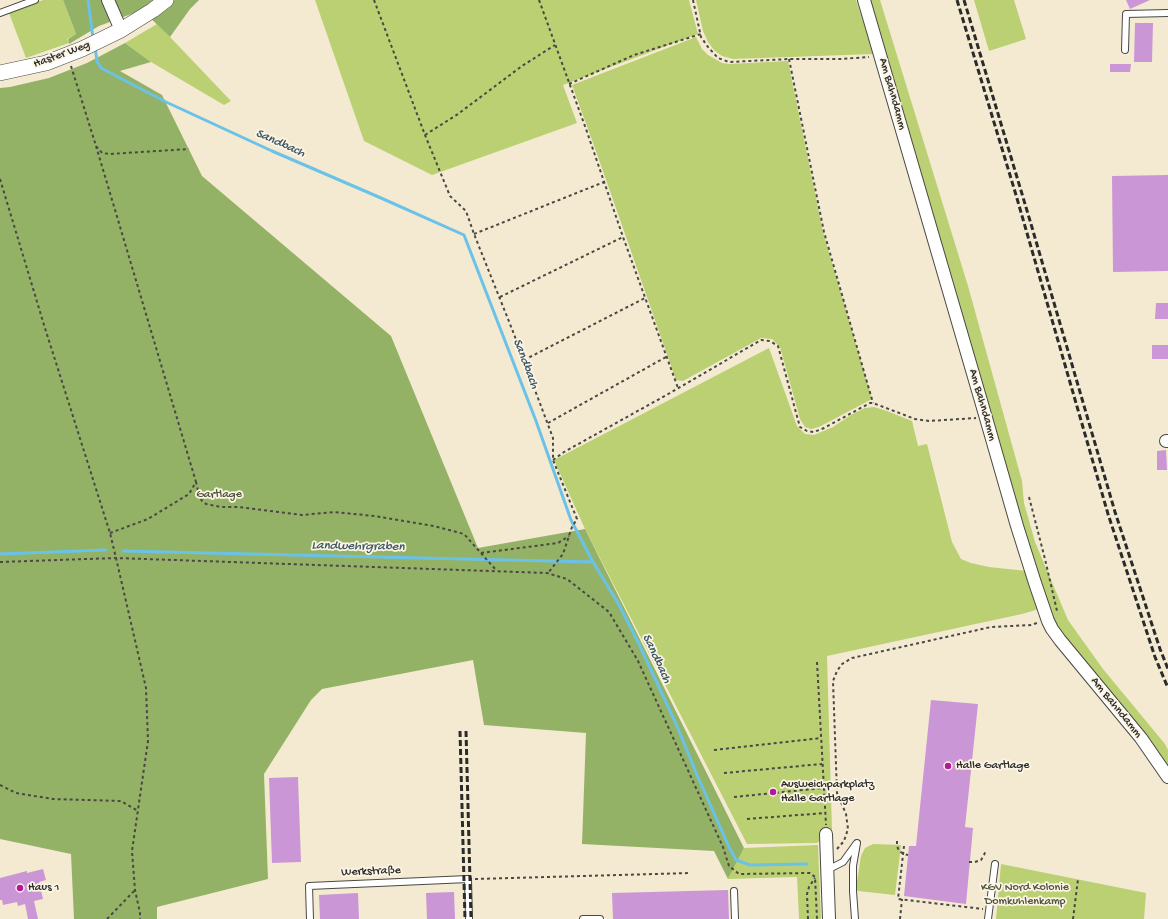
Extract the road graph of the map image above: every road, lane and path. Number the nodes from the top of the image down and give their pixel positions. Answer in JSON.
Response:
{"nodes":[{"id":1,"x":34,"y":0,"type":"edge"},
{"id":2,"x":108,"y":0,"type":"edge"},
{"id":3,"x":166,"y":0,"type":"edge"},
{"id":4,"x":374,"y":0,"type":"edge"},
{"id":5,"x":540,"y":0,"type":"edge"},
{"id":6,"x":693,"y":0,"type":"edge"},
{"id":7,"x":864,"y":0,"type":"edge"},
{"id":8,"x":1168,"y":13,"type":"edge"},
{"id":9,"x":0,"y":14,"type":"edge"},
{"id":10,"x":121,"y":30,"type":"junction"},
{"id":11,"x":701,"y":34,"type":"junction"},
{"id":12,"x":555,"y":45,"type":"junction"},
{"id":13,"x":1125,"y":50,"type":"dead end"},
{"id":14,"x":881,"y":55,"type":"junction"},
{"id":15,"x":789,"y":59,"type":"junction"},
{"id":16,"x":71,"y":66,"type":"dead end"},
{"id":17,"x":0,"y":73,"type":"edge"},
{"id":18,"x":569,"y":84,"type":"junction"},
{"id":19,"x":425,"y":135,"type":"junction"},
{"id":20,"x":96,"y":146,"type":"junction"},
{"id":21,"x":189,"y":149,"type":"dead end"},
{"id":22,"x":0,"y":179,"type":"edge"},
{"id":23,"x":604,"y":182,"type":"junction"},
{"id":24,"x":474,"y":234,"type":"junction"},
{"id":25,"x":622,"y":237,"type":"junction"},
{"id":26,"x":500,"y":297,"type":"junction"},
{"id":27,"x":645,"y":298,"type":"junction"},
{"id":28,"x":666,"y":357,"type":"junction"},
{"id":29,"x":524,"y":360,"type":"junction"},
{"id":30,"x":678,"y":388,"type":"junction"},
{"id":31,"x":873,"y":403,"type":"junction"},
{"id":32,"x":986,"y":418,"type":"junction"},
{"id":33,"x":548,"y":423,"type":"junction"},
{"id":34,"x":553,"y":460,"type":"junction"},
{"id":35,"x":196,"y":482,"type":"junction"},
{"id":36,"x":1028,"y":497,"type":"dead end"},
{"id":37,"x":110,"y":533,"type":"junction"},
{"id":38,"x":569,"y":536,"type":"junction"},
{"id":39,"x":481,"y":554,"type":"junction"},
{"id":40,"x":116,"y":558,"type":"junction"},
{"id":41,"x":0,"y":562,"type":"edge"},
{"id":42,"x":497,"y":571,"type":"junction"},
{"id":43,"x":548,"y":573,"type":"junction"},
{"id":44,"x":1057,"y":612,"type":"dead end"},
{"id":45,"x":1048,"y":620,"type":"junction"},
{"id":46,"x":817,"y":662,"type":"dead end"},
{"id":47,"x":821,"y":738,"type":"junction"},
{"id":48,"x":714,"y":750,"type":"dead end"},
{"id":49,"x":822,"y":764,"type":"junction"},
{"id":50,"x":724,"y":773,"type":"dead end"},
{"id":51,"x":1168,"y":777,"type":"edge"},
{"id":52,"x":0,"y":785,"type":"edge"},
{"id":53,"x":823,"y":788,"type":"junction"},
{"id":54,"x":734,"y":797,"type":"dead end"},
{"id":55,"x":138,"y":812,"type":"junction"},
{"id":56,"x":825,"y":812,"type":"junction"},
{"id":57,"x":747,"y":819,"type":"dead end"},
{"id":58,"x":826,"y":834,"type":"joint"},
{"id":59,"x":897,"y":840,"type":"dead end"},
{"id":60,"x":904,"y":846,"type":"dead end"},
{"id":61,"x":986,"y":850,"type":"dead end"},
{"id":62,"x":908,"y":856,"type":"dead end"},
{"id":63,"x":969,"y":862,"type":"dead end"},
{"id":64,"x":995,"y":864,"type":"dead end"},
{"id":65,"x":827,"y":866,"type":"junction"},
{"id":66,"x":690,"y":873,"type":"dead end"},
{"id":67,"x":815,"y":878,"type":"junction"},
{"id":68,"x":1078,"y":879,"type":"dead end"},
{"id":69,"x":468,"y":880,"type":"junction"},
{"id":70,"x":135,"y":890,"type":"junction"},
{"id":71,"x":734,"y":891,"type":"dead end"},
{"id":72,"x":902,"y":899,"type":"junction"},
{"id":73,"x":989,"y":910,"type":"junction"},
{"id":74,"x":107,"y":919,"type":"edge"},
{"id":75,"x":140,"y":919,"type":"edge"},
{"id":76,"x":310,"y":919,"type":"edge"},
{"id":77,"x":469,"y":919,"type":"edge"},
{"id":78,"x":583,"y":919,"type":"edge"},
{"id":79,"x":600,"y":919,"type":"edge"},
{"id":80,"x":735,"y":919,"type":"edge"},
{"id":81,"x":808,"y":919,"type":"edge"},
{"id":82,"x":817,"y":919,"type":"edge"},
{"id":83,"x":829,"y":919,"type":"edge"},
{"id":84,"x":855,"y":919,"type":"edge"},
{"id":85,"x":900,"y":919,"type":"edge"},
{"id":86,"x":988,"y":919,"type":"edge"},
{"id":87,"x":1073,"y":919,"type":"edge"}],
"edges":[{"from":1,"to":9,"type":"lane"},
{"from":2,"to":10,"type":"street"},
{"from":3,"to":10,"type":"street","name":"Haster Weg"},
{"from":4,"to":19,"type":"path"},
{"from":5,"to":12,"type":"path"},
{"from":6,"to":11,"type":"path"},
{"from":7,"to":14,"type":"street","name":"Am Bahndamm"},
{"from":8,"to":13,"type":"lane"},
{"from":10,"to":17,"type":"street","name":"Haster Weg"},
{"from":11,"to":15,"type":"path"},
{"from":11,"to":18,"type":"path"},
{"from":12,"to":18,"type":"path"},
{"from":12,"to":19,"type":"path"},
{"from":14,"to":15,"type":"path"},
{"from":14,"to":32,"type":"street","name":"Am Bahndamm"},
{"from":15,"to":31,"type":"path"},
{"from":16,"to":20,"type":"path"},
{"from":18,"to":23,"type":"path"},
{"from":19,"to":24,"type":"path"},
{"from":20,"to":21,"type":"path"},
{"from":20,"to":35,"type":"path"},
{"from":22,"to":37,"type":"path"},
{"from":23,"to":24,"type":"path"},
{"from":23,"to":25,"type":"path"},
{"from":24,"to":26,"type":"path"},
{"from":25,"to":26,"type":"path"},
{"from":25,"to":27,"type":"path"},
{"from":26,"to":29,"type":"path"},
{"from":27,"to":28,"type":"path"},
{"from":27,"to":29,"type":"path"},
{"from":28,"to":30,"type":"path"},
{"from":28,"to":33,"type":"path"},
{"from":29,"to":33,"type":"path"},
{"from":30,"to":31,"type":"path"},
{"from":30,"to":34,"type":"path"},
{"from":31,"to":32,"type":"path"},
{"from":32,"to":45,"type":"street","name":"Am Bahndamm"},
{"from":33,"to":34,"type":"path"},
{"from":34,"to":38,"type":"path"},
{"from":35,"to":37,"type":"path"},
{"from":35,"to":39,"type":"path"},
{"from":36,"to":44,"type":"path"},
{"from":37,"to":40,"type":"path"},
{"from":38,"to":39,"type":"path"},
{"from":38,"to":43,"type":"path"},
{"from":39,"to":42,"type":"path"},
{"from":40,"to":41,"type":"path"},
{"from":40,"to":42,"type":"path"},
{"from":40,"to":55,"type":"path"},
{"from":42,"to":43,"type":"path"},
{"from":43,"to":67,"type":"path"},
{"from":45,"to":51,"type":"street","name":"Am Bahndamm"},
{"from":45,"to":65,"type":"path"},
{"from":46,"to":47,"type":"path"},
{"from":47,"to":48,"type":"path"},
{"from":47,"to":49,"type":"path"},
{"from":49,"to":50,"type":"path"},
{"from":49,"to":53,"type":"path"},
{"from":52,"to":55,"type":"path"},
{"from":53,"to":54,"type":"path"},
{"from":53,"to":56,"type":"path"},
{"from":55,"to":70,"type":"path"},
{"from":56,"to":57,"type":"path"},
{"from":56,"to":58,"type":"path"},
{"from":58,"to":65,"type":"street"},
{"from":59,"to":62,"type":"path","bridge":true},
{"from":60,"to":72,"type":"path"},
{"from":61,"to":63,"type":"path"},
{"from":64,"to":73,"type":"lane"},
{"from":65,"to":67,"type":"path"},
{"from":65,"to":83,"type":"street"},
{"from":65,"to":84,"type":"lane"},
{"from":66,"to":69,"type":"path"},
{"from":67,"to":81,"type":"path"},
{"from":67,"to":82,"type":"path"},
{"from":68,"to":87,"type":"path"},
{"from":69,"to":76,"type":"lane","name":"Werkstraße"},
{"from":69,"to":77,"type":"lane"},
{"from":70,"to":74,"type":"path"},
{"from":70,"to":75,"type":"path"},
{"from":71,"to":80,"type":"lane"},
{"from":72,"to":73,"type":"path"},
{"from":72,"to":85,"type":"path"},
{"from":73,"to":86,"type":"lane"},
{"from":78,"to":79,"type":"lane"}]}
